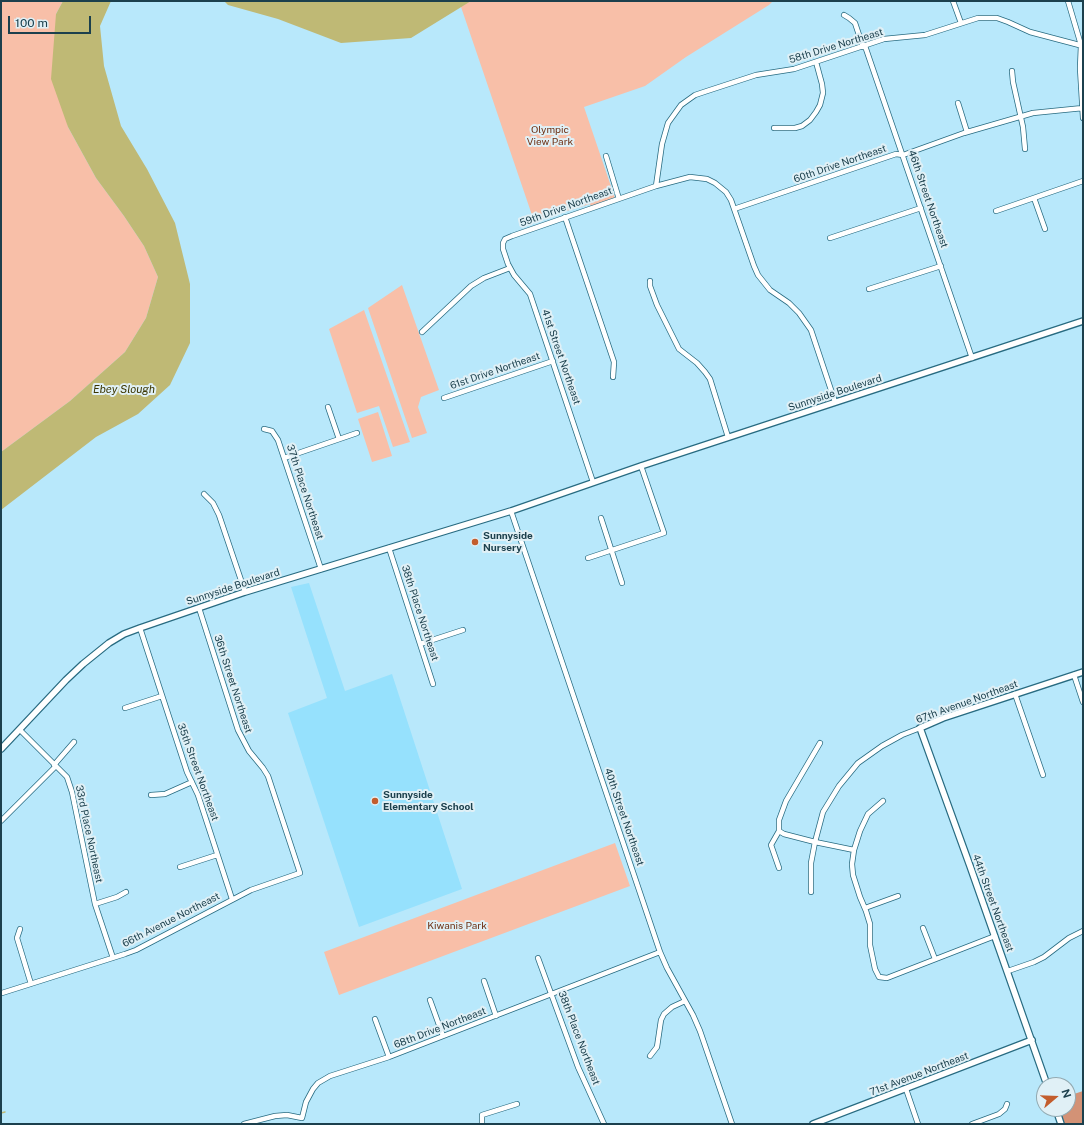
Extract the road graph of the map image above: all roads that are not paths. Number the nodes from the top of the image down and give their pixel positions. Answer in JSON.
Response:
{"nodes":[{"id":1,"x":953,"y":1,"type":"edge"},
{"id":2,"x":1068,"y":1,"type":"edge"},
{"id":3,"x":844,"y":15,"type":"dead end"},
{"id":4,"x":961,"y":23,"type":"junction"},
{"id":5,"x":864,"y":46,"type":"junction"},
{"id":6,"x":1082,"y":46,"type":"edge"},
{"id":7,"x":816,"y":62,"type":"junction"},
{"id":8,"x":1012,"y":72,"type":"dead end"},
{"id":9,"x":958,"y":103,"type":"dead end"},
{"id":10,"x":1082,"y":108,"type":"edge"},
{"id":11,"x":1021,"y":116,"type":"junction"},
{"id":12,"x":1083,"y":118,"type":"edge"},
{"id":13,"x":774,"y":128,"type":"dead end"},
{"id":14,"x":967,"y":132,"type":"junction"},
{"id":15,"x":1025,"y":149,"type":"dead end"},
{"id":16,"x":903,"y":155,"type":"junction"},
{"id":17,"x":606,"y":156,"type":"dead end"},
{"id":18,"x":1083,"y":181,"type":"edge"},
{"id":19,"x":656,"y":186,"type":"junction"},
{"id":20,"x":1034,"y":198,"type":"junction"},
{"id":21,"x":619,"y":199,"type":"junction"},
{"id":22,"x":922,"y":208,"type":"junction"},
{"id":23,"x":734,"y":209,"type":"junction"},
{"id":24,"x":996,"y":211,"type":"dead end"},
{"id":25,"x":565,"y":217,"type":"junction"},
{"id":26,"x":1045,"y":229,"type":"dead end"},
{"id":27,"x":830,"y":238,"type":"dead end"},
{"id":28,"x":503,"y":244,"type":"joint"},
{"id":29,"x":941,"y":266,"type":"junction"},
{"id":30,"x":510,"y":268,"type":"junction"},
{"id":31,"x":650,"y":280,"type":"dead end"},
{"id":32,"x":869,"y":289,"type":"dead end"},
{"id":33,"x":1083,"y":321,"type":"edge"},
{"id":34,"x":422,"y":332,"type":"dead end"},
{"id":35,"x":972,"y":358,"type":"junction"},
{"id":36,"x":553,"y":361,"type":"junction"},
{"id":37,"x":613,"y":377,"type":"dead end"},
{"id":38,"x":444,"y":398,"type":"dead end"},
{"id":39,"x":835,"y":402,"type":"junction"},
{"id":40,"x":328,"y":407,"type":"dead end"},
{"id":41,"x":264,"y":429,"type":"dead end"},
{"id":42,"x":357,"y":433,"type":"dead end"},
{"id":43,"x":728,"y":437,"type":"junction"},
{"id":44,"x":339,"y":439,"type":"junction"},
{"id":45,"x":284,"y":458,"type":"junction"},
{"id":46,"x":641,"y":466,"type":"junction"},
{"id":47,"x":593,"y":482,"type":"junction"},
{"id":48,"x":204,"y":494,"type":"dead end"},
{"id":49,"x":511,"y":511,"type":"junction"},
{"id":50,"x":601,"y":518,"type":"dead end"},
{"id":51,"x":389,"y":548,"type":"junction"},
{"id":52,"x":612,"y":550,"type":"junction"},
{"id":53,"x":588,"y":558,"type":"dead end"},
{"id":54,"x":321,"y":569,"type":"junction"},
{"id":55,"x":622,"y":583,"type":"dead end"},
{"id":56,"x":245,"y":592,"type":"junction"},
{"id":57,"x":199,"y":608,"type":"junction"},
{"id":58,"x":140,"y":628,"type":"junction"},
{"id":59,"x":463,"y":630,"type":"dead end"},
{"id":60,"x":420,"y":644,"type":"junction"},
{"id":61,"x":1083,"y":672,"type":"edge"},
{"id":62,"x":1074,"y":675,"type":"junction"},
{"id":63,"x":432,"y":684,"type":"dead end"},
{"id":64,"x":1015,"y":694,"type":"junction"},
{"id":65,"x":162,"y":696,"type":"junction"},
{"id":66,"x":1083,"y":702,"type":"edge"},
{"id":67,"x":126,"y":708,"type":"dead end"},
{"id":68,"x":920,"y":728,"type":"junction"},
{"id":69,"x":20,"y":730,"type":"junction"},
{"id":70,"x":74,"y":742,"type":"dead end"},
{"id":71,"x":820,"y":742,"type":"dead end"},
{"id":72,"x":1,"y":749,"type":"edge"},
{"id":73,"x":55,"y":765,"type":"junction"},
{"id":74,"x":1043,"y":775,"type":"dead end"},
{"id":75,"x":192,"y":782,"type":"junction"},
{"id":76,"x":151,"y":795,"type":"dead end"},
{"id":77,"x":883,"y":801,"type":"dead end"},
{"id":78,"x":1,"y":821,"type":"edge"},
{"id":79,"x":779,"y":831,"type":"junction"},
{"id":80,"x":815,"y":842,"type":"junction"},
{"id":81,"x":854,"y":850,"type":"junction"},
{"id":82,"x":217,"y":855,"type":"junction"},
{"id":83,"x":180,"y":867,"type":"dead end"},
{"id":84,"x":779,"y":868,"type":"dead end"},
{"id":85,"x":300,"y":873,"type":"joint"},
{"id":86,"x":126,"y":892,"type":"dead end"},
{"id":87,"x":811,"y":892,"type":"dead end"},
{"id":88,"x":898,"y":896,"type":"dead end"},
{"id":89,"x":232,"y":899,"type":"junction"},
{"id":90,"x":95,"y":904,"type":"junction"},
{"id":91,"x":864,"y":908,"type":"junction"},
{"id":92,"x":923,"y":928,"type":"dead end"},
{"id":93,"x":20,"y":929,"type":"dead end"},
{"id":94,"x":1083,"y":931,"type":"edge"},
{"id":95,"x":995,"y":936,"type":"junction"},
{"id":96,"x":660,"y":952,"type":"junction"},
{"id":97,"x":113,"y":958,"type":"junction"},
{"id":98,"x":538,"y":958,"type":"dead end"},
{"id":99,"x":935,"y":959,"type":"junction"},
{"id":100,"x":1008,"y":971,"type":"junction"},
{"id":101,"x":484,"y":981,"type":"dead end"},
{"id":102,"x":31,"y":984,"type":"junction"},
{"id":103,"x":2,"y":993,"type":"edge"},
{"id":104,"x":552,"y":994,"type":"junction"},
{"id":105,"x":430,"y":1000,"type":"dead end"},
{"id":106,"x":685,"y":1001,"type":"junction"},
{"id":107,"x":496,"y":1016,"type":"junction"},
{"id":108,"x":375,"y":1018,"type":"dead end"},
{"id":109,"x":443,"y":1036,"type":"junction"},
{"id":110,"x":1032,"y":1040,"type":"junction"},
{"id":111,"x":389,"y":1056,"type":"junction"},
{"id":112,"x":650,"y":1056,"type":"dead end"},
{"id":113,"x":1045,"y":1077,"type":"edge"},
{"id":114,"x":906,"y":1088,"type":"junction"},
{"id":115,"x":517,"y":1104,"type":"dead end"},
{"id":116,"x":1007,"y":1104,"type":"dead end"},
{"id":117,"x":302,"y":1118,"type":"junction"},
{"id":118,"x":244,"y":1124,"type":"edge"},
{"id":119,"x":301,"y":1124,"type":"edge"},
{"id":120,"x":482,"y":1124,"type":"edge"},
{"id":121,"x":604,"y":1124,"type":"edge"},
{"id":122,"x":732,"y":1124,"type":"edge"},
{"id":123,"x":813,"y":1124,"type":"edge"},
{"id":124,"x":918,"y":1124,"type":"edge"},
{"id":125,"x":972,"y":1124,"type":"edge"}],
"edges":[{"from":1,"to":4,"type":"street"},
{"from":2,"to":6,"type":"street"},
{"from":3,"to":5,"type":"street","name":"46th Street Northeast"},
{"from":4,"to":5,"type":"street","name":"58th Drive Northeast"},
{"from":4,"to":6,"type":"street","name":"58th Drive Northeast"},
{"from":5,"to":7,"type":"street","name":"58th Drive Northeast"},
{"from":5,"to":16,"type":"street","name":"46th Street Northeast"},
{"from":6,"to":10,"type":"street"},
{"from":7,"to":13,"type":"street"},
{"from":7,"to":19,"type":"street","name":"58th Drive Northeast"},
{"from":8,"to":11,"type":"street"},
{"from":9,"to":14,"type":"street"},
{"from":10,"to":11,"type":"street","name":"60th Drive Northeast"},
{"from":10,"to":12,"type":"street"},
{"from":11,"to":14,"type":"street","name":"60th Drive Northeast"},
{"from":11,"to":15,"type":"street"},
{"from":14,"to":16,"type":"street","name":"60th Drive Northeast"},
{"from":16,"to":22,"type":"street","name":"46th Street Northeast"},
{"from":16,"to":23,"type":"street","name":"60th Drive Northeast"},
{"from":17,"to":21,"type":"street","name":"59th Drive Northeast"},
{"from":18,"to":20,"type":"street"},
{"from":19,"to":21,"type":"street"},
{"from":19,"to":23,"type":"street"},
{"from":20,"to":24,"type":"street"},
{"from":20,"to":26,"type":"street"},
{"from":21,"to":25,"type":"street","name":"59th Drive Northeast"},
{"from":22,"to":27,"type":"street"},
{"from":22,"to":29,"type":"street","name":"46th Street Northeast"},
{"from":23,"to":39,"type":"street"},
{"from":25,"to":28,"type":"street","name":"59th Drive Northeast"},
{"from":25,"to":37,"type":"street"},
{"from":28,"to":30,"type":"street","name":"41st Street Northeast"},
{"from":29,"to":32,"type":"street"},
{"from":29,"to":35,"type":"street","name":"46th Street Northeast"},
{"from":30,"to":34,"type":"street"},
{"from":30,"to":36,"type":"street","name":"41st Street Northeast"},
{"from":31,"to":43,"type":"street"},
{"from":33,"to":35,"type":"street","name":"Sunnyside Boulevard"},
{"from":35,"to":39,"type":"street","name":"Sunnyside Boulevard"},
{"from":36,"to":38,"type":"street","name":"61st Drive Northeast"},
{"from":36,"to":47,"type":"street","name":"41st Street Northeast"},
{"from":39,"to":43,"type":"street","name":"Sunnyside Boulevard"},
{"from":40,"to":44,"type":"street"},
{"from":41,"to":45,"type":"street","name":"37th Place Northeast"},
{"from":42,"to":44,"type":"street"},
{"from":43,"to":46,"type":"street","name":"Sunnyside Boulevard"},
{"from":44,"to":45,"type":"street"},
{"from":45,"to":54,"type":"street","name":"37th Place Northeast"},
{"from":46,"to":47,"type":"street","name":"Sunnyside Boulevard"},
{"from":46,"to":52,"type":"street"},
{"from":47,"to":49,"type":"street","name":"Sunnyside Boulevard"},
{"from":48,"to":56,"type":"street"},
{"from":49,"to":51,"type":"street","name":"Sunnyside Boulevard"},
{"from":49,"to":96,"type":"street","name":"40th Street Northeast"},
{"from":50,"to":52,"type":"street"},
{"from":51,"to":54,"type":"street","name":"Sunnyside Boulevard"},
{"from":51,"to":60,"type":"street","name":"38th Place Northeast"},
{"from":52,"to":53,"type":"street"},
{"from":52,"to":55,"type":"street"},
{"from":54,"to":56,"type":"street","name":"Sunnyside Boulevard"},
{"from":56,"to":57,"type":"street","name":"Sunnyside Boulevard"},
{"from":57,"to":58,"type":"street","name":"Sunnyside Boulevard"},
{"from":57,"to":85,"type":"street","name":"36th Street Northeast"},
{"from":58,"to":65,"type":"street","name":"35th Street Northeast"},
{"from":58,"to":69,"type":"street","name":"Sunnyside Boulevard"},
{"from":59,"to":60,"type":"street"},
{"from":60,"to":63,"type":"street","name":"38th Place Northeast"},
{"from":61,"to":62,"type":"street","name":"67th Avenue Northeast"},
{"from":62,"to":64,"type":"street","name":"67th Avenue Northeast"},
{"from":62,"to":66,"type":"street"},
{"from":64,"to":68,"type":"street","name":"67th Avenue Northeast"},
{"from":64,"to":74,"type":"street"},
{"from":65,"to":67,"type":"street"},
{"from":65,"to":75,"type":"street","name":"35th Street Northeast"},
{"from":68,"to":80,"type":"street","name":"67th Avenue Northeast"},
{"from":68,"to":95,"type":"street","name":"44th Street Northeast"},
{"from":69,"to":72,"type":"street","name":"Sunnyside Boulevard"},
{"from":69,"to":73,"type":"street","name":"33rd Place Northeast"},
{"from":70,"to":73,"type":"street"},
{"from":71,"to":79,"type":"street"},
{"from":73,"to":78,"type":"street"},
{"from":73,"to":90,"type":"street","name":"33rd Place Northeast"},
{"from":75,"to":76,"type":"street"},
{"from":75,"to":82,"type":"street","name":"35th Street Northeast"},
{"from":77,"to":81,"type":"street"},
{"from":79,"to":80,"type":"street"},
{"from":79,"to":84,"type":"street"},
{"from":80,"to":81,"type":"street"},
{"from":80,"to":87,"type":"street","name":"67th Avenue Northeast"},
{"from":81,"to":91,"type":"street"},
{"from":82,"to":83,"type":"street"},
{"from":82,"to":89,"type":"street","name":"35th Street Northeast"},
{"from":85,"to":89,"type":"street","name":"66th Avenue Northeast"},
{"from":86,"to":90,"type":"street"},
{"from":88,"to":91,"type":"street"},
{"from":89,"to":97,"type":"street","name":"66th Avenue Northeast"},
{"from":90,"to":97,"type":"street","name":"33rd Place Northeast"},
{"from":91,"to":99,"type":"street"},
{"from":92,"to":99,"type":"street"},
{"from":93,"to":102,"type":"street"},
{"from":94,"to":100,"type":"street"},
{"from":95,"to":99,"type":"street"},
{"from":95,"to":100,"type":"street","name":"44th Street Northeast"},
{"from":96,"to":104,"type":"street","name":"68th Drive Northeast"},
{"from":96,"to":106,"type":"street","name":"40th Street Northeast"},
{"from":97,"to":102,"type":"street","name":"66th Avenue Northeast"},
{"from":98,"to":104,"type":"street","name":"38th Place Northeast"},
{"from":100,"to":110,"type":"street","name":"44th Street Northeast"},
{"from":101,"to":107,"type":"street"},
{"from":102,"to":103,"type":"street","name":"66th Avenue Northeast"},
{"from":104,"to":107,"type":"street","name":"68th Drive Northeast"},
{"from":104,"to":121,"type":"street","name":"38th Place Northeast"},
{"from":105,"to":109,"type":"street"},
{"from":106,"to":112,"type":"street"},
{"from":106,"to":122,"type":"street","name":"40th Street Northeast"},
{"from":107,"to":109,"type":"street","name":"68th Drive Northeast"},
{"from":108,"to":111,"type":"street"},
{"from":109,"to":111,"type":"street","name":"68th Drive Northeast"},
{"from":110,"to":113,"type":"street","name":"44th Street Northeast"},
{"from":110,"to":114,"type":"street","name":"71st Avenue Northeast"},
{"from":111,"to":117,"type":"street","name":"68th Drive Northeast"},
{"from":114,"to":123,"type":"street","name":"71st Avenue Northeast"},
{"from":114,"to":124,"type":"street"},
{"from":115,"to":120,"type":"street"},
{"from":116,"to":125,"type":"street"},
{"from":117,"to":118,"type":"street"},
{"from":117,"to":119,"type":"street"}]}
